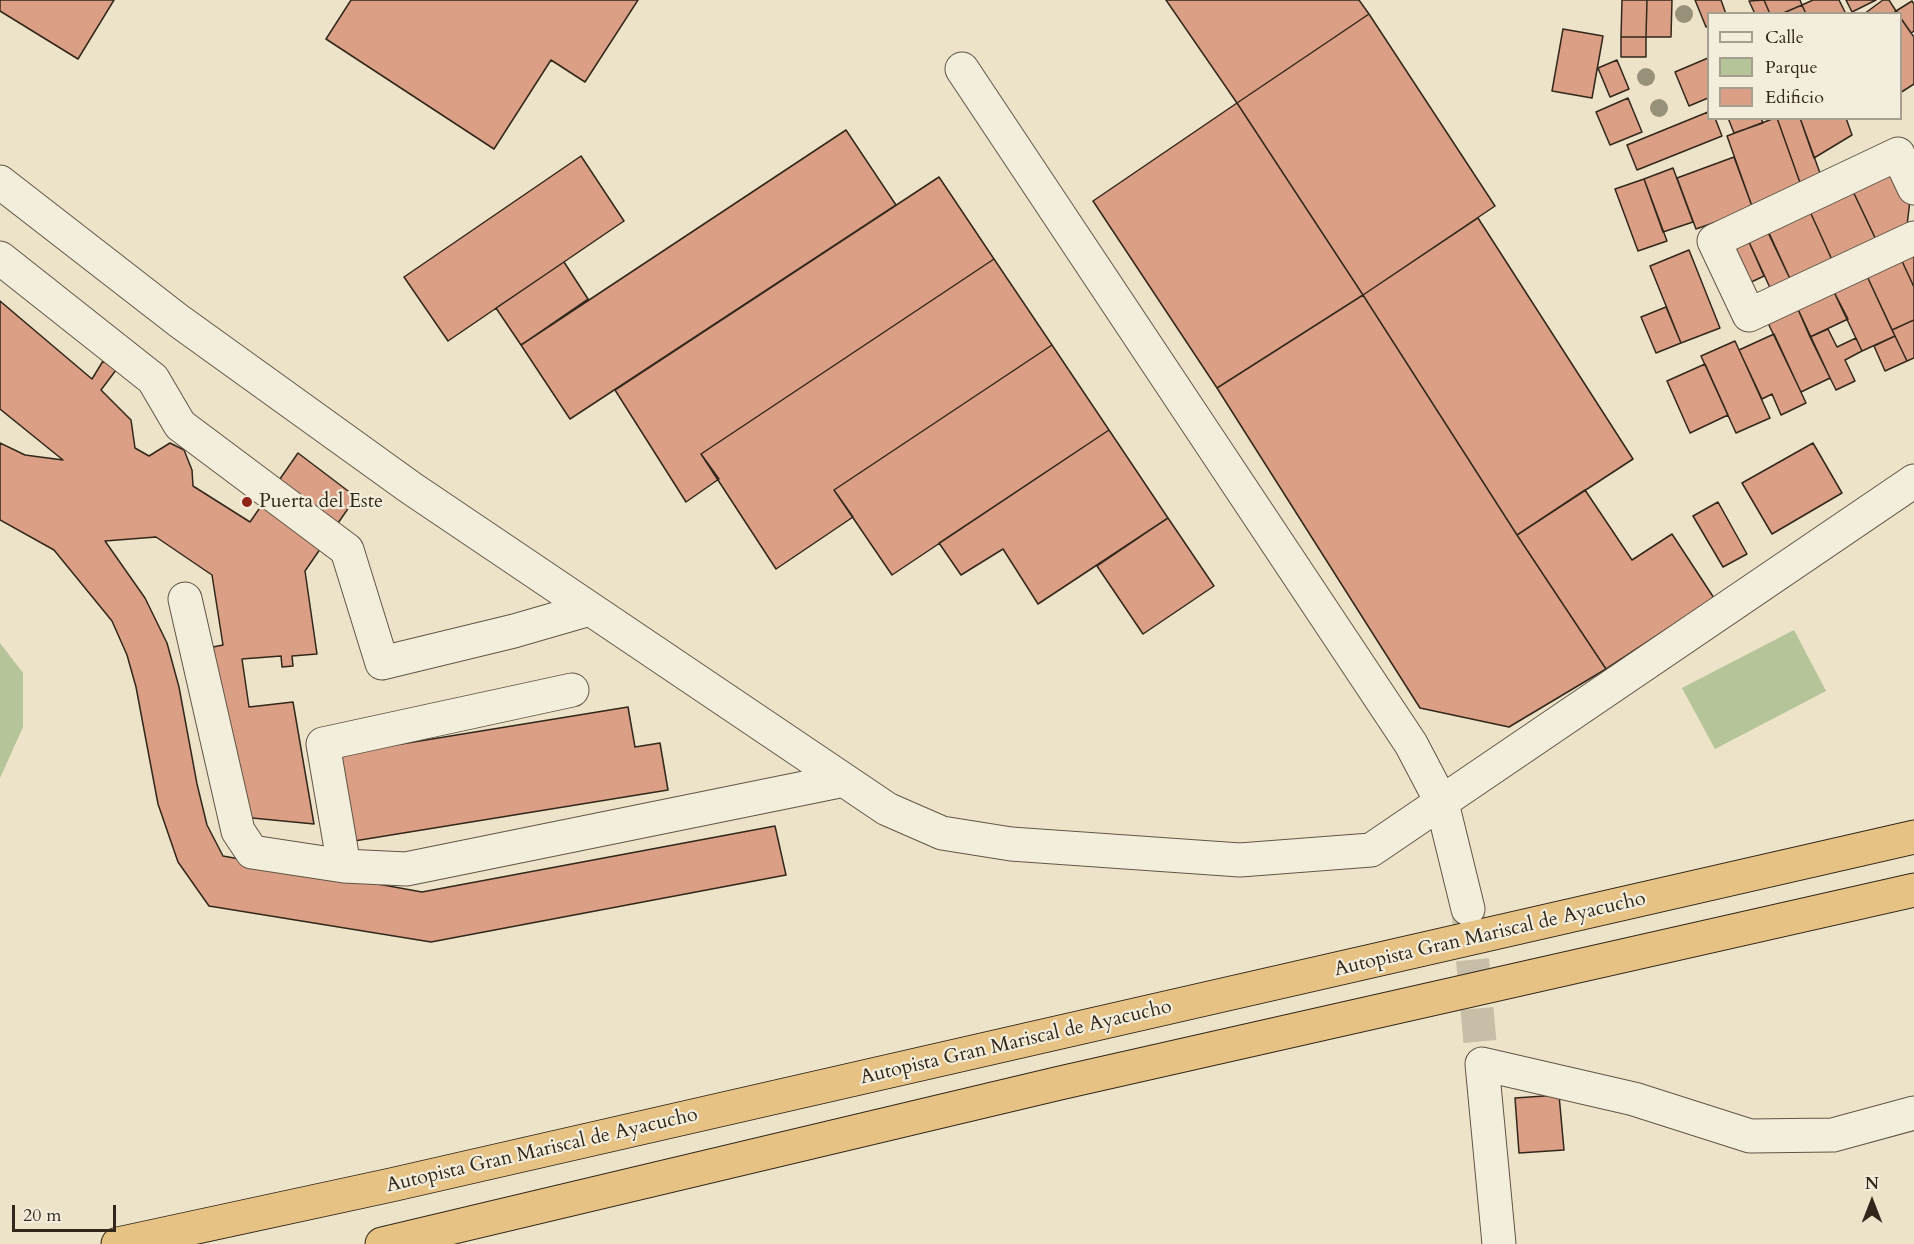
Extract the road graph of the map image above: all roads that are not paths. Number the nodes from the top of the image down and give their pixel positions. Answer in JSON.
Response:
{"nodes":[{"id":1,"x":962,"y":69,"type":"dead end"},
{"id":2,"x":1906,"y":142,"type":"edge"},
{"id":3,"x":0,"y":182,"type":"edge"},
{"id":4,"x":1914,"y":188,"type":"edge"},
{"id":5,"x":1914,"y":237,"type":"edge"},
{"id":6,"x":0,"y":258,"type":"edge"},
{"id":7,"x":1914,"y":481,"type":"edge"},
{"id":8,"x":185,"y":599,"type":"dead end"},
{"id":9,"x":590,"y":609,"type":"junction"},
{"id":10,"x":572,"y":690,"type":"dead end"},
{"id":11,"x":844,"y":780,"type":"junction"},
{"id":12,"x":1442,"y":803,"type":"junction"},
{"id":13,"x":1914,"y":837,"type":"edge"},
{"id":14,"x":344,"y":866,"type":"junction"},
{"id":15,"x":1914,"y":890,"type":"edge"},
{"id":16,"x":1468,"y":909,"type":"tunnel mouth"},
{"id":17,"x":1914,"y":1113,"type":"edge"},
{"id":18,"x":118,"y":1244,"type":"edge"},
{"id":19,"x":382,"y":1244,"type":"edge"},
{"id":20,"x":1499,"y":1244,"type":"edge"}],
"edges":[{"from":1,"to":12,"type":"street"},
{"from":2,"to":4,"type":"street"},
{"from":2,"to":5,"type":"street"},
{"from":3,"to":9,"type":"street"},
{"from":6,"to":9,"type":"street"},
{"from":7,"to":12,"type":"street"},
{"from":8,"to":14,"type":"street"},
{"from":9,"to":11,"type":"street"},
{"from":10,"to":14,"type":"street"},
{"from":11,"to":12,"type":"street"},
{"from":11,"to":14,"type":"street"},
{"from":12,"to":16,"type":"street"},
{"from":13,"to":18,"type":"highway","name":"Autopista Gran Mariscal de Ayacucho"},
{"from":15,"to":19,"type":"highway"},
{"from":17,"to":20,"type":"street"}]}
